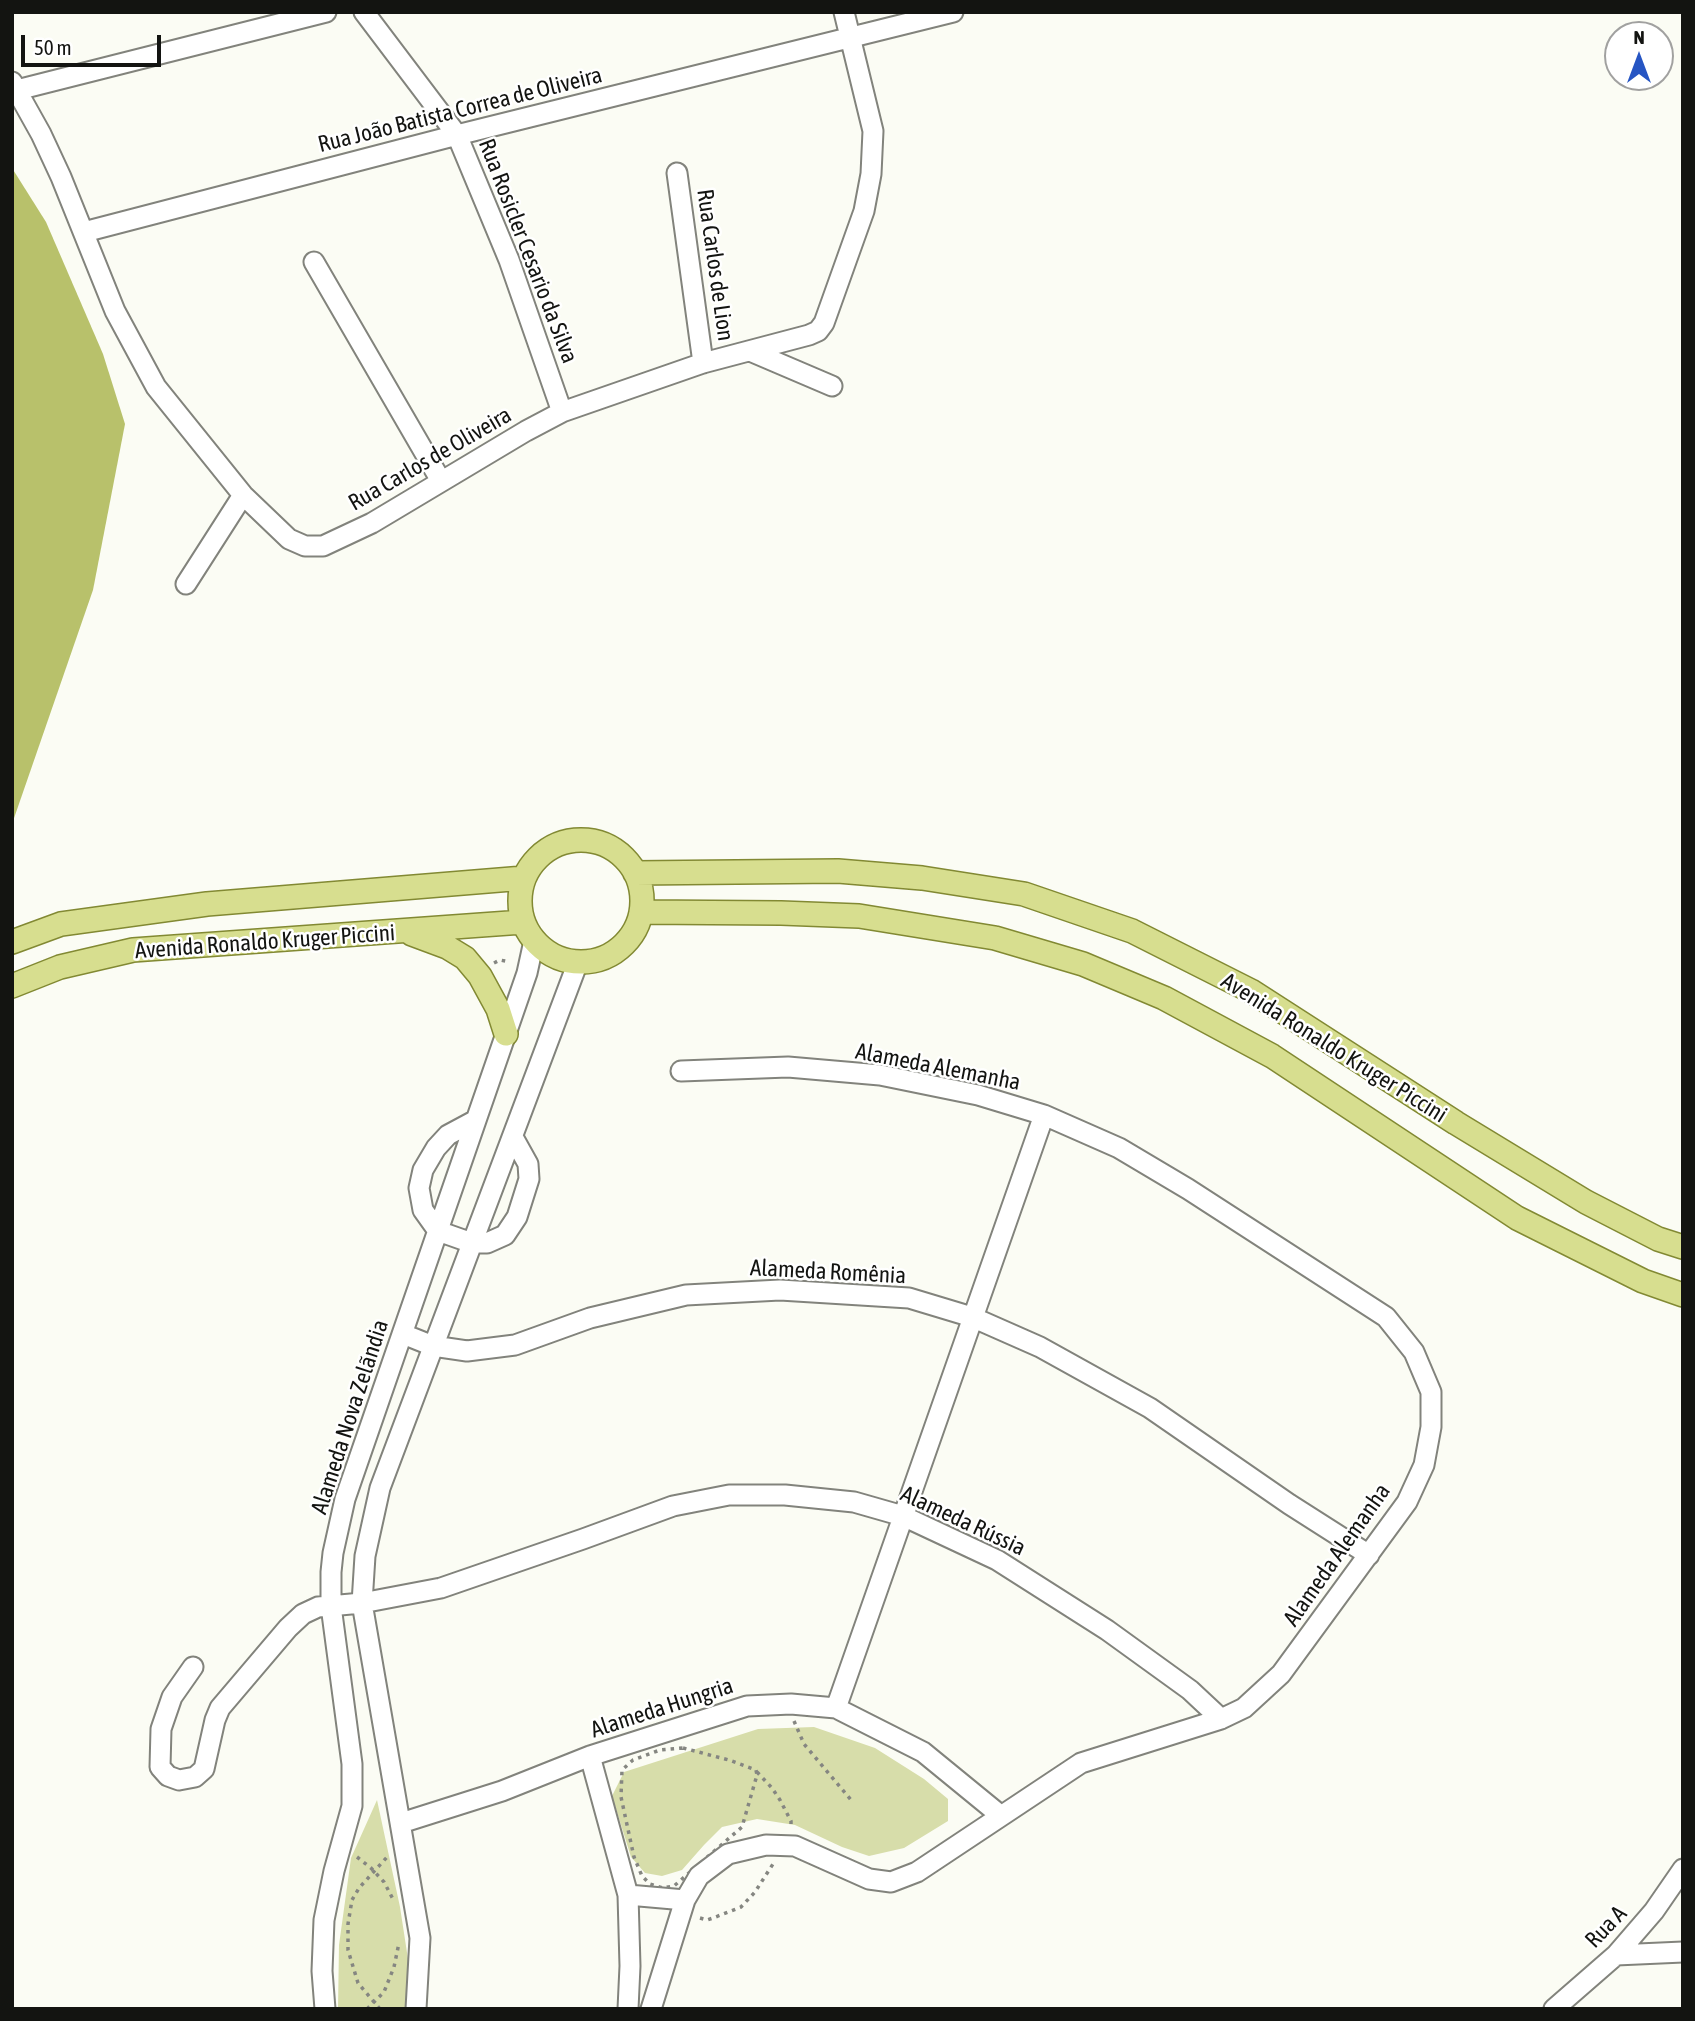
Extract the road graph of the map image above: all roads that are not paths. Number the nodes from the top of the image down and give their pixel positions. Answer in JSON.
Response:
{"nodes":[{"id":1,"x":326,"y":12,"type":"edge"},
{"id":2,"x":364,"y":12,"type":"edge"},
{"id":3,"x":844,"y":12,"type":"edge"},
{"id":4,"x":953,"y":12,"type":"edge"},
{"id":5,"x":849,"y":38,"type":"junction"},
{"id":6,"x":15,"y":86,"type":"edge"},
{"id":7,"x":457,"y":135,"type":"junction"},
{"id":8,"x":677,"y":173,"type":"dead end"},
{"id":9,"x":84,"y":232,"type":"junction"},
{"id":10,"x":314,"y":262,"type":"dead end"},
{"id":11,"x":750,"y":351,"type":"junction"},
{"id":12,"x":703,"y":363,"type":"junction"},
{"id":13,"x":832,"y":386,"type":"dead end"},
{"id":14,"x":562,"y":412,"type":"junction"},
{"id":15,"x":441,"y":481,"type":"junction"},
{"id":16,"x":243,"y":495,"type":"junction"},
{"id":17,"x":186,"y":584,"type":"dead end"},
{"id":18,"x":635,"y":873,"type":"junction"},
{"id":19,"x":524,"y":878,"type":"junction"},
{"id":20,"x":641,"y":912,"type":"junction"},
{"id":21,"x":402,"y":931,"type":"junction"},
{"id":22,"x":529,"y":931,"type":"junction"},
{"id":23,"x":12,"y":942,"type":"edge"},
{"id":24,"x":578,"y":962,"type":"junction"},
{"id":25,"x":12,"y":986,"type":"edge"},
{"id":26,"x":506,"y":1034,"type":"junction"},
{"id":27,"x":681,"y":1071,"type":"dead end"},
{"id":28,"x":1044,"y":1115,"type":"junction"},
{"id":29,"x":476,"y":1120,"type":"junction"},
{"id":30,"x":513,"y":1137,"type":"junction"},
{"id":31,"x":438,"y":1231,"type":"junction"},
{"id":32,"x":472,"y":1243,"type":"junction"},
{"id":33,"x":1683,"y":1247,"type":"edge"},
{"id":34,"x":1683,"y":1296,"type":"edge"},
{"id":35,"x":972,"y":1317,"type":"junction"},
{"id":36,"x":403,"y":1334,"type":"junction"},
{"id":37,"x":433,"y":1346,"type":"junction"},
{"id":38,"x":903,"y":1516,"type":"junction"},
{"id":39,"x":1369,"y":1555,"type":"junction"},
{"id":40,"x":362,"y":1603,"type":"junction"},
{"id":41,"x":331,"y":1606,"type":"junction"},
{"id":42,"x":193,"y":1667,"type":"dead end"},
{"id":43,"x":836,"y":1709,"type":"junction"},
{"id":44,"x":1221,"y":1719,"type":"junction"},
{"id":45,"x":590,"y":1756,"type":"junction"},
{"id":46,"x":1000,"y":1815,"type":"junction"},
{"id":47,"x":401,"y":1823,"type":"junction"},
{"id":48,"x":1683,"y":1869,"type":"edge"},
{"id":49,"x":628,"y":1895,"type":"junction"},
{"id":50,"x":685,"y":1900,"type":"junction"},
{"id":51,"x":1683,"y":1952,"type":"edge"},
{"id":52,"x":1616,"y":1955,"type":"junction"},
{"id":53,"x":325,"y":2009,"type":"edge"},
{"id":54,"x":416,"y":2009,"type":"edge"},
{"id":55,"x":628,"y":2009,"type":"edge"},
{"id":56,"x":651,"y":2009,"type":"edge"},
{"id":57,"x":1554,"y":2009,"type":"edge"}],
"edges":[{"from":1,"to":6,"type":"street"},
{"from":2,"to":7,"type":"street","name":"Rua Rosicler Cesario da Silva"},
{"from":3,"to":5,"type":"street"},
{"from":4,"to":5,"type":"street","name":"Rua João Batista Correa de Oliveira"},
{"from":5,"to":7,"type":"street","name":"Rua João Batista Correa de Oliveira"},
{"from":5,"to":11,"type":"street","name":"Rua Carlos de Oliveira"},
{"from":6,"to":9,"type":"street","name":"Rua Carlos de Oliveira"},
{"from":7,"to":9,"type":"street","name":"Rua João Batista Correa de Oliveira"},
{"from":7,"to":14,"type":"street","name":"Rua Rosicler Cesario da Silva"},
{"from":8,"to":12,"type":"street","name":"Rua Carlos de Lion"},
{"from":9,"to":16,"type":"street","name":"Rua Carlos de Oliveira"},
{"from":10,"to":15,"type":"street"},
{"from":11,"to":12,"type":"street","name":"Rua Carlos de Oliveira"},
{"from":11,"to":13,"type":"street"},
{"from":12,"to":14,"type":"street","name":"Rua Carlos de Oliveira"},
{"from":14,"to":15,"type":"street","name":"Rua Carlos de Oliveira"},
{"from":15,"to":16,"type":"street","name":"Rua Carlos de Oliveira"},
{"from":16,"to":17,"type":"street"},
{"from":18,"to":19,"type":"main road"},
{"from":18,"to":20,"type":"main road"},
{"from":18,"to":33,"type":"main road","name":"Avenida Ronaldo Kruger Piccini"},
{"from":19,"to":22,"type":"main road"},
{"from":19,"to":23,"type":"main road","name":"Avenida Ronaldo Kruger Piccini"},
{"from":20,"to":24,"type":"main road"},
{"from":20,"to":34,"type":"main road","name":"Avenida Ronaldo Kruger Piccini"},
{"from":21,"to":22,"type":"main road","name":"Avenida Ronaldo Kruger Piccini"},
{"from":21,"to":25,"type":"main road","name":"Avenida Ronaldo Kruger Piccini"},
{"from":21,"to":26,"type":"main road"},
{"from":22,"to":24,"type":"main road"},
{"from":22,"to":26,"type":"street","name":"Alameda Nova Zelãndia"},
{"from":24,"to":30,"type":"street"},
{"from":26,"to":29,"type":"street","name":"Alameda Nova Zelãndia"},
{"from":27,"to":28,"type":"street","name":"Alameda Alemanha"},
{"from":28,"to":35,"type":"street"},
{"from":28,"to":39,"type":"street","name":"Alameda Alemanha"},
{"from":29,"to":31,"type":"street","name":"Alameda Nova Zelãndia"},
{"from":29,"to":31,"type":"street"},
{"from":30,"to":32,"type":"street"},
{"from":30,"to":32,"type":"street"},
{"from":31,"to":32,"type":"street"},
{"from":31,"to":36,"type":"street","name":"Alameda Nova Zelãndia"},
{"from":32,"to":37,"type":"street"},
{"from":35,"to":37,"type":"street","name":"Alameda Romênia"},
{"from":35,"to":38,"type":"street"},
{"from":35,"to":39,"type":"street","name":"Alameda Romênia"},
{"from":36,"to":37,"type":"street","name":"Alameda Romênia"},
{"from":36,"to":41,"type":"street","name":"Alameda Nova Zelãndia"},
{"from":37,"to":40,"type":"street"},
{"from":38,"to":40,"type":"street","name":"Alameda Rússia"},
{"from":38,"to":43,"type":"street"},
{"from":38,"to":44,"type":"street","name":"Alameda Rússia"},
{"from":39,"to":44,"type":"street","name":"Alameda Alemanha"},
{"from":40,"to":41,"type":"street","name":"Alameda Rússia"},
{"from":40,"to":47,"type":"street"},
{"from":41,"to":42,"type":"street","name":"Alameda Rússia"},
{"from":41,"to":53,"type":"street","name":"Alameda Nova Zelãndia"},
{"from":43,"to":45,"type":"street","name":"Alameda Hungria"},
{"from":43,"to":46,"type":"street","name":"Alameda Hungria"},
{"from":44,"to":46,"type":"street","name":"Alameda Alemanha"},
{"from":45,"to":47,"type":"street","name":"Alameda Hungria"},
{"from":45,"to":49,"type":"street"},
{"from":46,"to":50,"type":"street","name":"Alameda Alemanha"},
{"from":47,"to":54,"type":"street"},
{"from":48,"to":52,"type":"street","name":"Rua A"},
{"from":49,"to":50,"type":"street"},
{"from":49,"to":55,"type":"street"},
{"from":50,"to":56,"type":"street","name":"Alameda Alemanha"},
{"from":51,"to":52,"type":"street"},
{"from":52,"to":57,"type":"street","name":"Rua A"}]}
